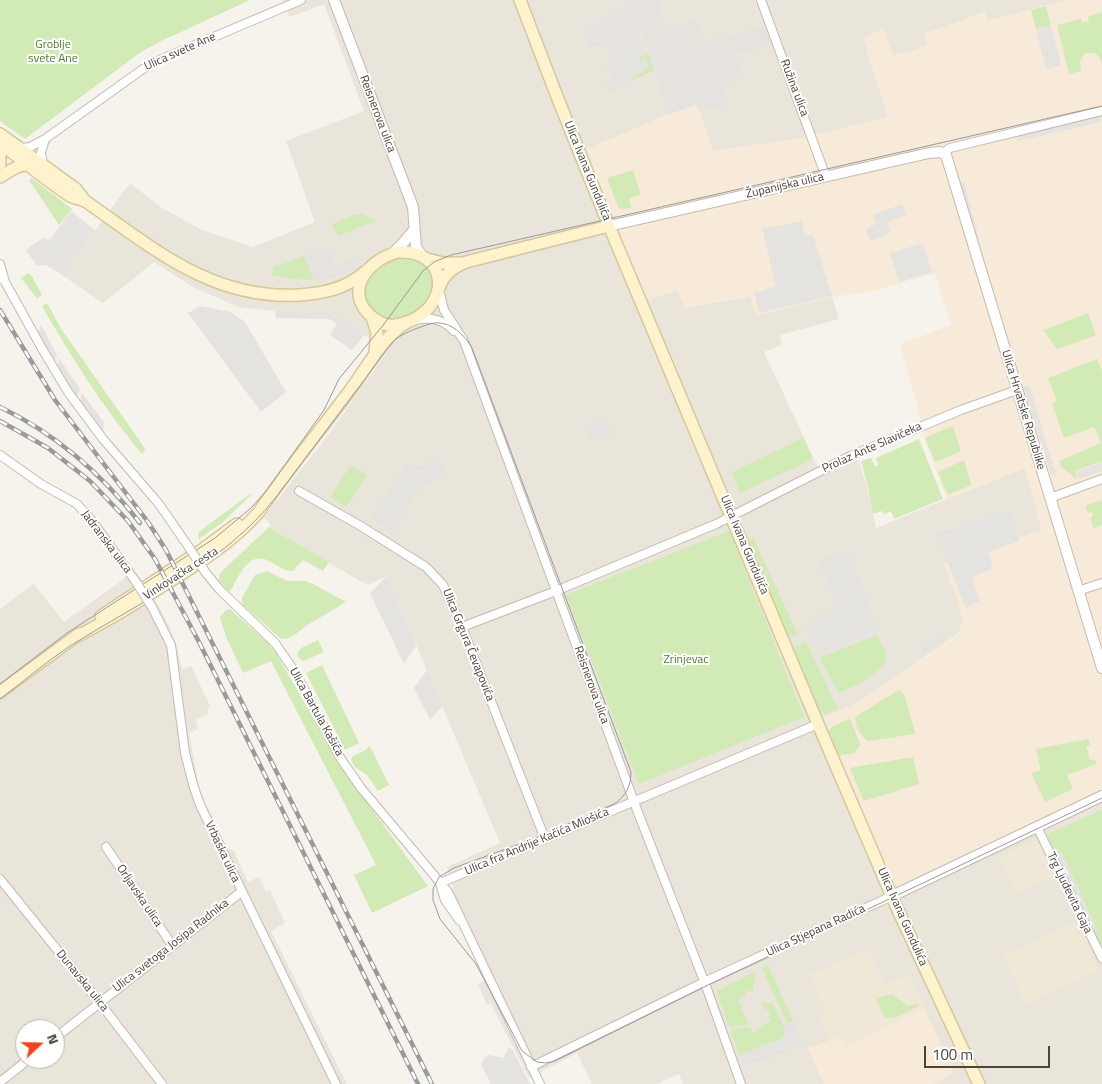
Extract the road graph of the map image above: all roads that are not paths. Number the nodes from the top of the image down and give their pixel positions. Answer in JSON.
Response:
{"nodes":[{"id":1,"x":301,"y":0,"type":"edge"},
{"id":2,"x":334,"y":0,"type":"edge"},
{"id":3,"x":520,"y":0,"type":"edge"},
{"id":4,"x":761,"y":0,"type":"edge"},
{"id":5,"x":1102,"y":111,"type":"edge"},
{"id":6,"x":0,"y":134,"type":"edge"},
{"id":7,"x":45,"y":139,"type":"junction"},
{"id":8,"x":0,"y":143,"type":"edge"},
{"id":9,"x":20,"y":148,"type":"junction"},
{"id":10,"x":0,"y":149,"type":"edge"},
{"id":11,"x":943,"y":153,"type":"junction"},
{"id":12,"x":0,"y":164,"type":"edge"},
{"id":13,"x":37,"y":165,"type":"junction"},
{"id":14,"x":0,"y":177,"type":"edge"},
{"id":15,"x":826,"y":177,"type":"junction"},
{"id":16,"x":609,"y":226,"type":"junction"},
{"id":17,"x":414,"y":230,"type":"junction"},
{"id":18,"x":392,"y":254,"type":"junction"},
{"id":19,"x":424,"y":258,"type":"junction"},
{"id":20,"x":466,"y":262,"type":"junction"},
{"id":21,"x":0,"y":264,"type":"edge"},
{"id":22,"x":366,"y":271,"type":"junction"},
{"id":23,"x":3,"y":279,"type":"edge"},
{"id":24,"x":439,"y":288,"type":"junction"},
{"id":25,"x":335,"y":290,"type":"junction"},
{"id":26,"x":363,"y":304,"type":"junction"},
{"id":27,"x":372,"y":317,"type":"junction"},
{"id":28,"x":410,"y":321,"type":"junction"},
{"id":29,"x":464,"y":341,"type":"junction"},
{"id":30,"x":374,"y":356,"type":"junction"},
{"id":31,"x":1017,"y":390,"type":"junction"},
{"id":32,"x":0,"y":455,"type":"edge"},
{"id":33,"x":1102,"y":479,"type":"edge"},
{"id":34,"x":299,"y":491,"type":"dead end"},
{"id":35,"x":1050,"y":498,"type":"junction"},
{"id":36,"x":732,"y":517,"type":"junction"},
{"id":37,"x":1102,"y":583,"type":"edge"},
{"id":38,"x":556,"y":591,"type":"junction"},
{"id":39,"x":1078,"y":591,"type":"junction"},
{"id":40,"x":152,"y":606,"type":"joint"},
{"id":41,"x":462,"y":627,"type":"junction"},
{"id":42,"x":1102,"y":668,"type":"edge"},
{"id":43,"x":0,"y":692,"type":"edge"},
{"id":44,"x":818,"y":724,"type":"junction"},
{"id":45,"x":1102,"y":796,"type":"edge"},
{"id":46,"x":633,"y":801,"type":"junction"},
{"id":47,"x":1037,"y":826,"type":"junction"},
{"id":48,"x":545,"y":839,"type":"junction"},
{"id":49,"x":106,"y":847,"type":"dead end"},
{"id":50,"x":0,"y":879,"type":"edge"},
{"id":51,"x":440,"y":883,"type":"junction"},
{"id":52,"x":241,"y":892,"type":"junction"},
{"id":53,"x":892,"y":896,"type":"junction"},
{"id":54,"x":172,"y":945,"type":"junction"},
{"id":55,"x":1102,"y":958,"type":"edge"},
{"id":56,"x":704,"y":982,"type":"junction"},
{"id":57,"x":100,"y":1003,"type":"junction"},
{"id":58,"x":65,"y":1030,"type":"edge"},
{"id":59,"x":532,"y":1067,"type":"junction"},
{"id":60,"x":17,"y":1069,"type":"edge"},
{"id":61,"x":0,"y":1083,"type":"edge"},
{"id":62,"x":162,"y":1084,"type":"edge"},
{"id":63,"x":336,"y":1084,"type":"edge"},
{"id":64,"x":540,"y":1084,"type":"edge"},
{"id":65,"x":742,"y":1084,"type":"edge"},
{"id":66,"x":979,"y":1084,"type":"edge"}],
"edges":[{"from":1,"to":7,"type":"street","name":"Ulica svete Ane"},
{"from":2,"to":17,"type":"street","name":"Reisnerova ulica"},
{"from":3,"to":16,"type":"main road","name":"Ulica Ivana Gundulića"},
{"from":4,"to":15,"type":"street","name":"Ružina ulica"},
{"from":5,"to":11,"type":"street","name":"Županijska ulica"},
{"from":6,"to":9,"type":"main road"},
{"from":7,"to":9,"type":"street","name":"Ulica svete Ane"},
{"from":7,"to":13,"type":"street"},
{"from":8,"to":13,"type":"main road"},
{"from":9,"to":13,"type":"main road"},
{"from":10,"to":12,"type":"main road"},
{"from":11,"to":15,"type":"street","name":"Županijska ulica"},
{"from":11,"to":31,"type":"street","name":"Ulica Hrvatske Republike"},
{"from":13,"to":14,"type":"main road"},
{"from":13,"to":25,"type":"main road"},
{"from":15,"to":16,"type":"street","name":"Županijska ulica"},
{"from":16,"to":20,"type":"main road","name":"Županijska ulica"},
{"from":16,"to":36,"type":"main road","name":"Ulica Ivana Gundulića"},
{"from":17,"to":18,"type":"street"},
{"from":17,"to":19,"type":"street","name":"Reisnerova ulica"},
{"from":18,"to":19,"type":"main road"},
{"from":18,"to":22,"type":"main road"},
{"from":19,"to":20,"type":"main road","name":"Županijska ulica"},
{"from":19,"to":24,"type":"main road"},
{"from":20,"to":24,"type":"main road","name":"Županijska ulica"},
{"from":21,"to":23,"type":"street","name":"Ulica Bartula Kašića"},
{"from":22,"to":25,"type":"main road"},
{"from":22,"to":26,"type":"main road"},
{"from":23,"to":51,"type":"street","name":"Ulica Bartula Kašića","bridge":true},
{"from":24,"to":28,"type":"main road"},
{"from":24,"to":29,"type":"street","name":"Reisnerova ulica"},
{"from":25,"to":26,"type":"main road"},
{"from":26,"to":27,"type":"main road"},
{"from":27,"to":28,"type":"main road"},
{"from":27,"to":30,"type":"main road","name":"Vinkovačka cesta"},
{"from":28,"to":29,"type":"street"},
{"from":28,"to":30,"type":"main road","name":"Vinkovačka cesta"},
{"from":29,"to":38,"type":"street","name":"Reisnerova ulica"},
{"from":30,"to":43,"type":"main road","name":"Vinkovačka cesta"},
{"from":31,"to":35,"type":"street","name":"Ulica Hrvatske Republike"},
{"from":31,"to":36,"type":"street","name":"Prolaz Ante Slavičeka"},
{"from":32,"to":40,"type":"street","name":"Jadranska ulica","bridge":true},
{"from":33,"to":35,"type":"street"},
{"from":34,"to":41,"type":"street","name":"Ulica Grgura Čevapovića"},
{"from":35,"to":39,"type":"street","name":"Ulica Hrvatske Republike"},
{"from":36,"to":38,"type":"street"},
{"from":36,"to":44,"type":"main road","name":"Ulica Ivana Gundulića"},
{"from":37,"to":39,"type":"street"},
{"from":38,"to":41,"type":"street"},
{"from":38,"to":46,"type":"street","name":"Reisnerova ulica"},
{"from":39,"to":42,"type":"street","name":"Ulica Hrvatske Republike"},
{"from":40,"to":52,"type":"street","name":"Vrbaska ulica"},
{"from":41,"to":48,"type":"street","name":"Ulica Grgura Čevapovića"},
{"from":44,"to":46,"type":"street"},
{"from":44,"to":53,"type":"main road","name":"Ulica Ivana Gundulića"},
{"from":45,"to":47,"type":"street","name":"Ulica Stjepana Radića"},
{"from":46,"to":48,"type":"street","name":"Ulica fra Andrije Kačića Miošića"},
{"from":46,"to":56,"type":"street","name":"Reisnerova ulica"},
{"from":47,"to":53,"type":"street","name":"Ulica Stjepana Radića"},
{"from":47,"to":55,"type":"street","name":"Trg Ljudevita Gaja"},
{"from":48,"to":51,"type":"street","name":"Ulica fra Andrije Kačića Miošića"},
{"from":49,"to":54,"type":"street","name":"Orljavska ulica"},
{"from":50,"to":57,"type":"street","name":"Dunavska ulica"},
{"from":51,"to":59,"type":"street","name":"Ulica Bartula Kašića"},
{"from":52,"to":54,"type":"street","name":"Ulica svetoga Josipa Radnika"},
{"from":52,"to":63,"type":"street","name":"Vrbaska ulica"},
{"from":53,"to":56,"type":"street","name":"Ulica Stjepana Radića"},
{"from":53,"to":66,"type":"main road","name":"Ulica Ivana Gundulića"},
{"from":54,"to":57,"type":"street","name":"Ulica svetoga Josipa Radnika"},
{"from":56,"to":59,"type":"street","name":"Ulica Stjepana Radića"},
{"from":56,"to":65,"type":"street","name":"Reisnerova ulica"},
{"from":57,"to":58,"type":"street","name":"Ulica svetoga Josipa Radnika"},
{"from":57,"to":62,"type":"street","name":"Dunavska ulica"},
{"from":59,"to":64,"type":"street","name":"Ulica Bartula Kašića"},
{"from":60,"to":61,"type":"street"}]}
